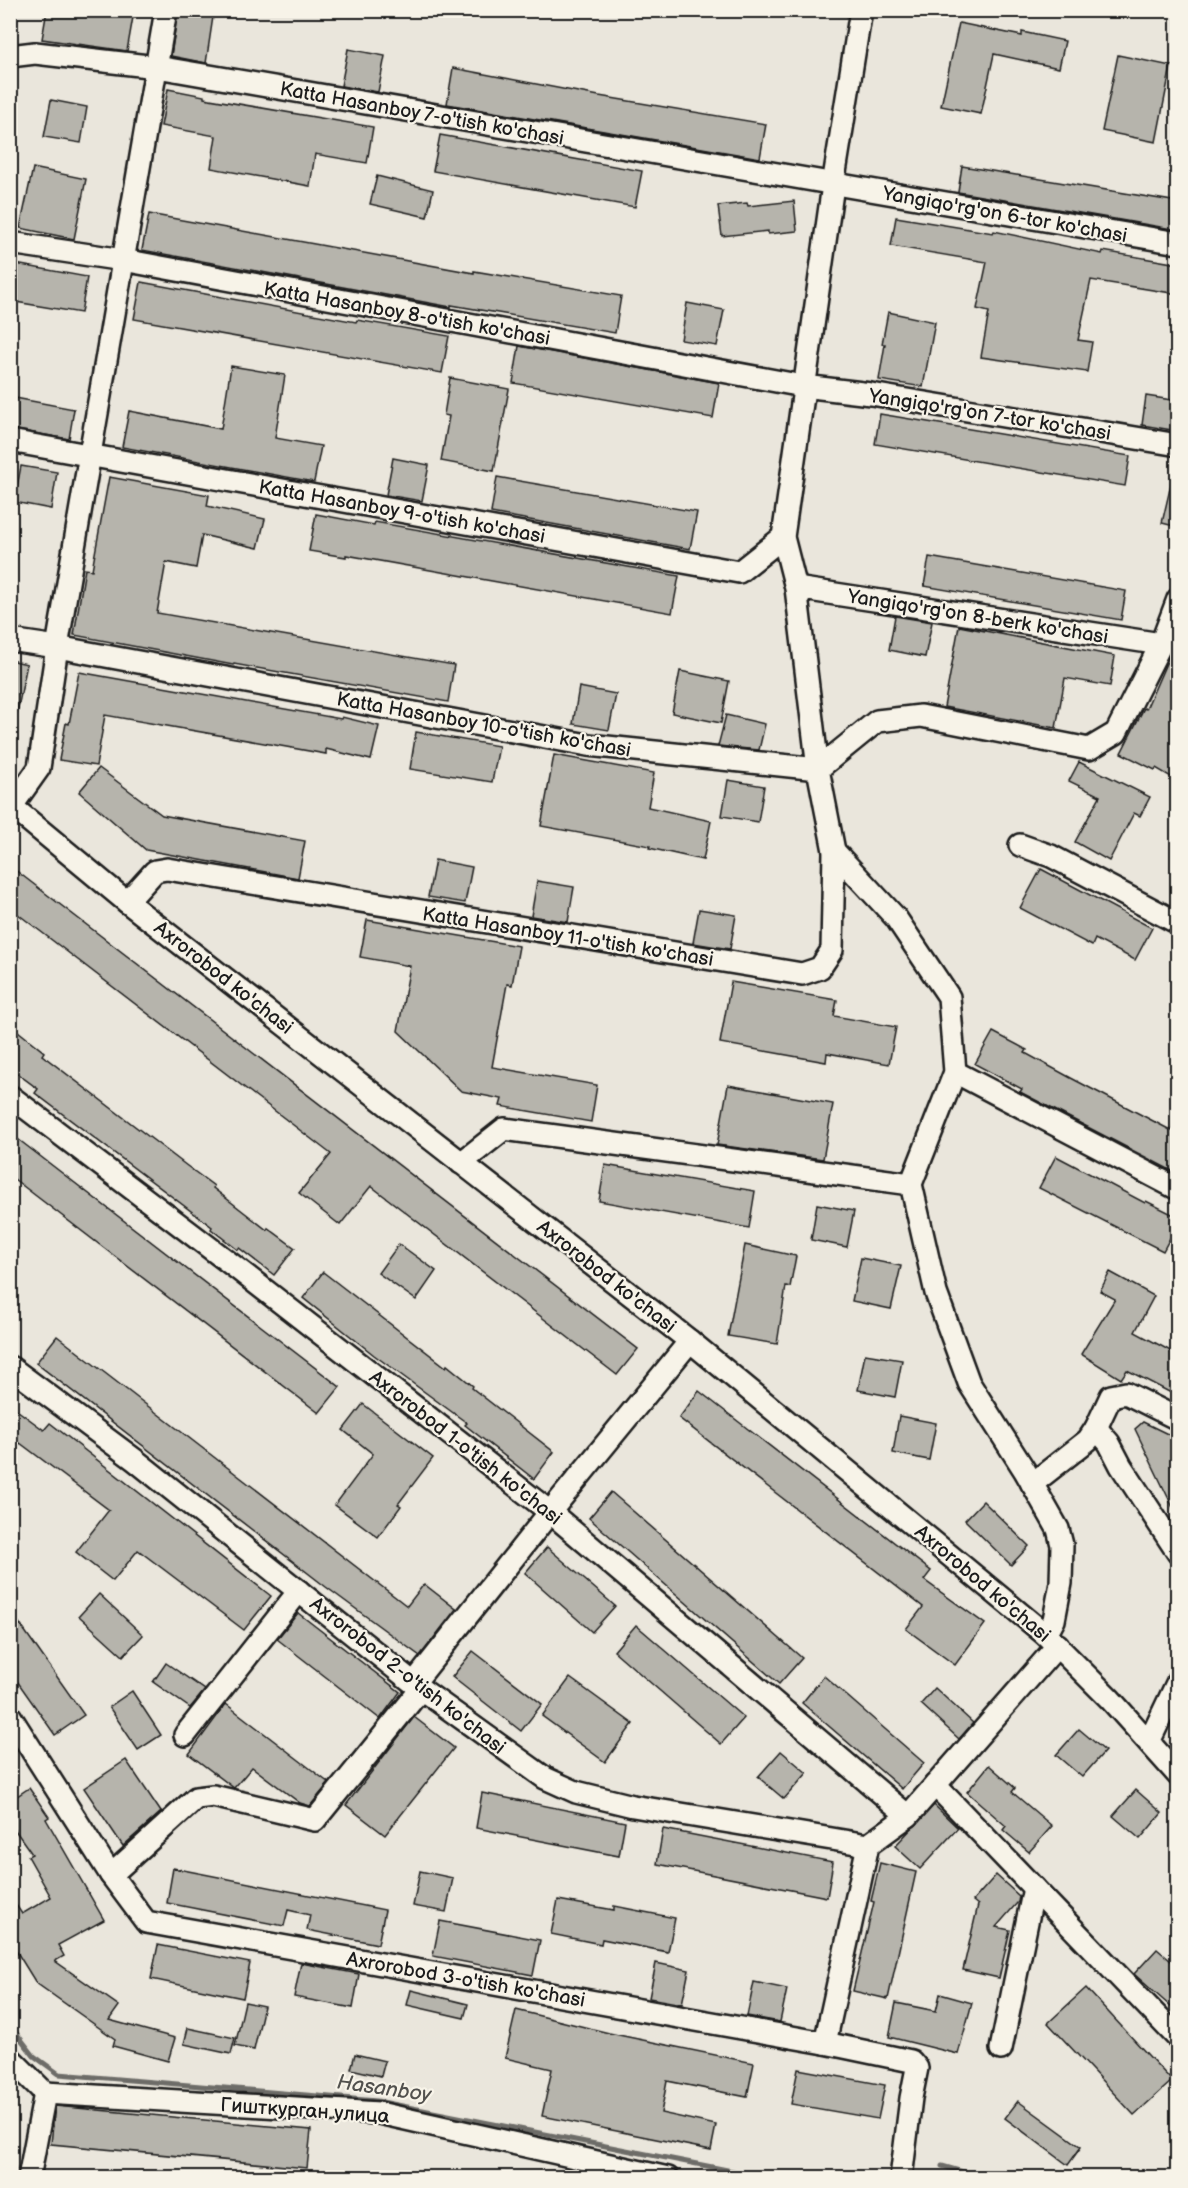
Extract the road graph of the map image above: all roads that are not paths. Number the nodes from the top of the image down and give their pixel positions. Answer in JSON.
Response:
{"nodes":[{"id":1,"x":166,"y":10,"type":"edge"},
{"id":2,"x":861,"y":10,"type":"edge"},
{"id":3,"x":10,"y":56,"type":"edge"},
{"id":4,"x":157,"y":67,"type":"junction"},
{"id":5,"x":833,"y":185,"type":"junction"},
{"id":6,"x":10,"y":243,"type":"edge"},
{"id":7,"x":1178,"y":243,"type":"edge"},
{"id":8,"x":123,"y":260,"type":"junction"},
{"id":9,"x":803,"y":386,"type":"junction"},
{"id":10,"x":10,"y":441,"type":"edge"},
{"id":11,"x":1178,"y":445,"type":"edge"},
{"id":12,"x":90,"y":453,"type":"junction"},
{"id":13,"x":783,"y":537,"type":"junction"},
{"id":14,"x":796,"y":588,"type":"junction"},
{"id":15,"x":1178,"y":599,"type":"edge"},
{"id":16,"x":10,"y":640,"type":"edge"},
{"id":17,"x":1161,"y":644,"type":"junction"},
{"id":18,"x":57,"y":647,"type":"junction"},
{"id":19,"x":818,"y":769,"type":"junction"},
{"id":20,"x":11,"y":806,"type":"edge"},
{"id":21,"x":1020,"y":845,"type":"dead end"},
{"id":22,"x":834,"y":851,"type":"junction"},
{"id":23,"x":128,"y":902,"type":"junction"},
{"id":24,"x":1178,"y":923,"type":"edge"},
{"id":25,"x":955,"y":1072,"type":"junction"},
{"id":26,"x":10,"y":1096,"type":"edge"},
{"id":27,"x":461,"y":1163,"type":"junction"},
{"id":28,"x":911,"y":1184,"type":"junction"},
{"id":29,"x":1178,"y":1189,"type":"edge"},
{"id":30,"x":690,"y":1341,"type":"junction"},
{"id":31,"x":10,"y":1367,"type":"edge"},
{"id":32,"x":1178,"y":1419,"type":"edge"},
{"id":33,"x":1096,"y":1428,"type":"junction"},
{"id":34,"x":1032,"y":1484,"type":"junction"},
{"id":35,"x":550,"y":1512,"type":"junction"},
{"id":36,"x":1178,"y":1553,"type":"edge"},
{"id":37,"x":299,"y":1591,"type":"junction"},
{"id":38,"x":1052,"y":1640,"type":"junction"},
{"id":39,"x":1178,"y":1681,"type":"edge"},
{"id":40,"x":417,"y":1686,"type":"junction"},
{"id":41,"x":10,"y":1716,"type":"edge"},
{"id":42,"x":185,"y":1735,"type":"dead end"},
{"id":43,"x":1149,"y":1742,"type":"junction"},
{"id":44,"x":1178,"y":1775,"type":"edge"},
{"id":45,"x":935,"y":1785,"type":"junction"},
{"id":46,"x":908,"y":1816,"type":"junction"},
{"id":47,"x":868,"y":1845,"type":"junction"},
{"id":48,"x":111,"y":1875,"type":"junction"},
{"id":49,"x":1034,"y":1888,"type":"junction"},
{"id":50,"x":1178,"y":2038,"type":"edge"},
{"id":51,"x":825,"y":2043,"type":"junction"},
{"id":52,"x":1001,"y":2049,"type":"dead end"},
{"id":53,"x":10,"y":2058,"type":"edge"},
{"id":54,"x":45,"y":2093,"type":"junction"},
{"id":55,"x":29,"y":2178,"type":"edge"},
{"id":56,"x":668,"y":2178,"type":"edge"},
{"id":57,"x":901,"y":2178,"type":"edge"}],
"edges":[{"from":1,"to":4,"type":"street"},
{"from":2,"to":5,"type":"street"},
{"from":3,"to":4,"type":"street","name":"Katta Hasanboy 7-o'tish ko'chasi"},
{"from":4,"to":5,"type":"street","name":"Katta Hasanboy 7-o'tish ko'chasi"},
{"from":4,"to":8,"type":"street"},
{"from":5,"to":7,"type":"street","name":"Yangiqo'rg'on 6-tor ko'chasi"},
{"from":5,"to":9,"type":"street"},
{"from":6,"to":8,"type":"street","name":"Katta Hasanboy 8-o'tish ko'chasi"},
{"from":8,"to":9,"type":"street","name":"Katta Hasanboy 8-o'tish ko'chasi"},
{"from":8,"to":12,"type":"street"},
{"from":9,"to":11,"type":"street","name":"Yangiqo'rg'on 7-tor ko'chasi"},
{"from":9,"to":13,"type":"street"},
{"from":10,"to":12,"type":"street","name":"Katta Hasanboy 9-o'tish ko'chasi"},
{"from":12,"to":13,"type":"street","name":"Katta Hasanboy 9-o'tish ko'chasi"},
{"from":12,"to":18,"type":"street"},
{"from":13,"to":14,"type":"street","name":"Katta Hasanboy 11-o'tish ko'chasi"},
{"from":14,"to":17,"type":"street","name":"Yangiqo'rg'on 8-berk ko'chasi"},
{"from":14,"to":19,"type":"street","name":"Katta Hasanboy 11-o'tish ko'chasi"},
{"from":15,"to":17,"type":"street"},
{"from":16,"to":18,"type":"street","name":"Katta Hasanboy 10-o'tish ko'chasi"},
{"from":17,"to":19,"type":"street"},
{"from":18,"to":19,"type":"street","name":"Katta Hasanboy 10-o'tish ko'chasi"},
{"from":18,"to":20,"type":"street"},
{"from":19,"to":22,"type":"street","name":"Katta Hasanboy 11-o'tish ko'chasi"},
{"from":20,"to":23,"type":"street","name":"Axrorobod ko'chasi"},
{"from":21,"to":24,"type":"street"},
{"from":22,"to":23,"type":"street","name":"Katta Hasanboy 11-o'tish ko'chasi"},
{"from":22,"to":25,"type":"street"},
{"from":23,"to":27,"type":"street","name":"Axrorobod ko'chasi"},
{"from":25,"to":28,"type":"street"},
{"from":25,"to":29,"type":"street"},
{"from":26,"to":35,"type":"street","name":"Axrorobod 1-o'tish ko'chasi"},
{"from":27,"to":28,"type":"street"},
{"from":27,"to":30,"type":"street","name":"Axrorobod ko'chasi"},
{"from":28,"to":34,"type":"street"},
{"from":30,"to":35,"type":"street"},
{"from":30,"to":38,"type":"street","name":"Axrorobod ko'chasi"},
{"from":31,"to":37,"type":"street","name":"Axrorobod 2-o'tish ko'chasi"},
{"from":32,"to":33,"type":"street"},
{"from":33,"to":34,"type":"street"},
{"from":33,"to":36,"type":"street"},
{"from":34,"to":38,"type":"street"},
{"from":35,"to":40,"type":"street"},
{"from":35,"to":46,"type":"street","name":"Axrorobod 1-o'tish ko'chasi"},
{"from":37,"to":40,"type":"street","name":"Axrorobod 2-o'tish ko'chasi"},
{"from":37,"to":42,"type":"street"},
{"from":38,"to":43,"type":"street","name":"Axrorobod ko'chasi"},
{"from":38,"to":45,"type":"street"},
{"from":39,"to":43,"type":"street"},
{"from":40,"to":47,"type":"street","name":"Axrorobod 2-o'tish ko'chasi"},
{"from":40,"to":48,"type":"street"},
{"from":41,"to":48,"type":"street","name":"Axrorobod 3-o'tish ko'chasi"},
{"from":43,"to":44,"type":"street","name":"Axrorobod ko'chasi"},
{"from":45,"to":46,"type":"street"},
{"from":45,"to":49,"type":"street"},
{"from":46,"to":47,"type":"street"},
{"from":47,"to":51,"type":"street"},
{"from":48,"to":51,"type":"street","name":"Axrorobod 3-o'tish ko'chasi"},
{"from":49,"to":50,"type":"street"},
{"from":49,"to":52,"type":"street"},
{"from":51,"to":57,"type":"street","name":"Axrorobod 3-o'tish ko'chasi"},
{"from":53,"to":54,"type":"street"},
{"from":54,"to":55,"type":"street"},
{"from":54,"to":56,"type":"street","name":"Гишткурган улица"}]}
